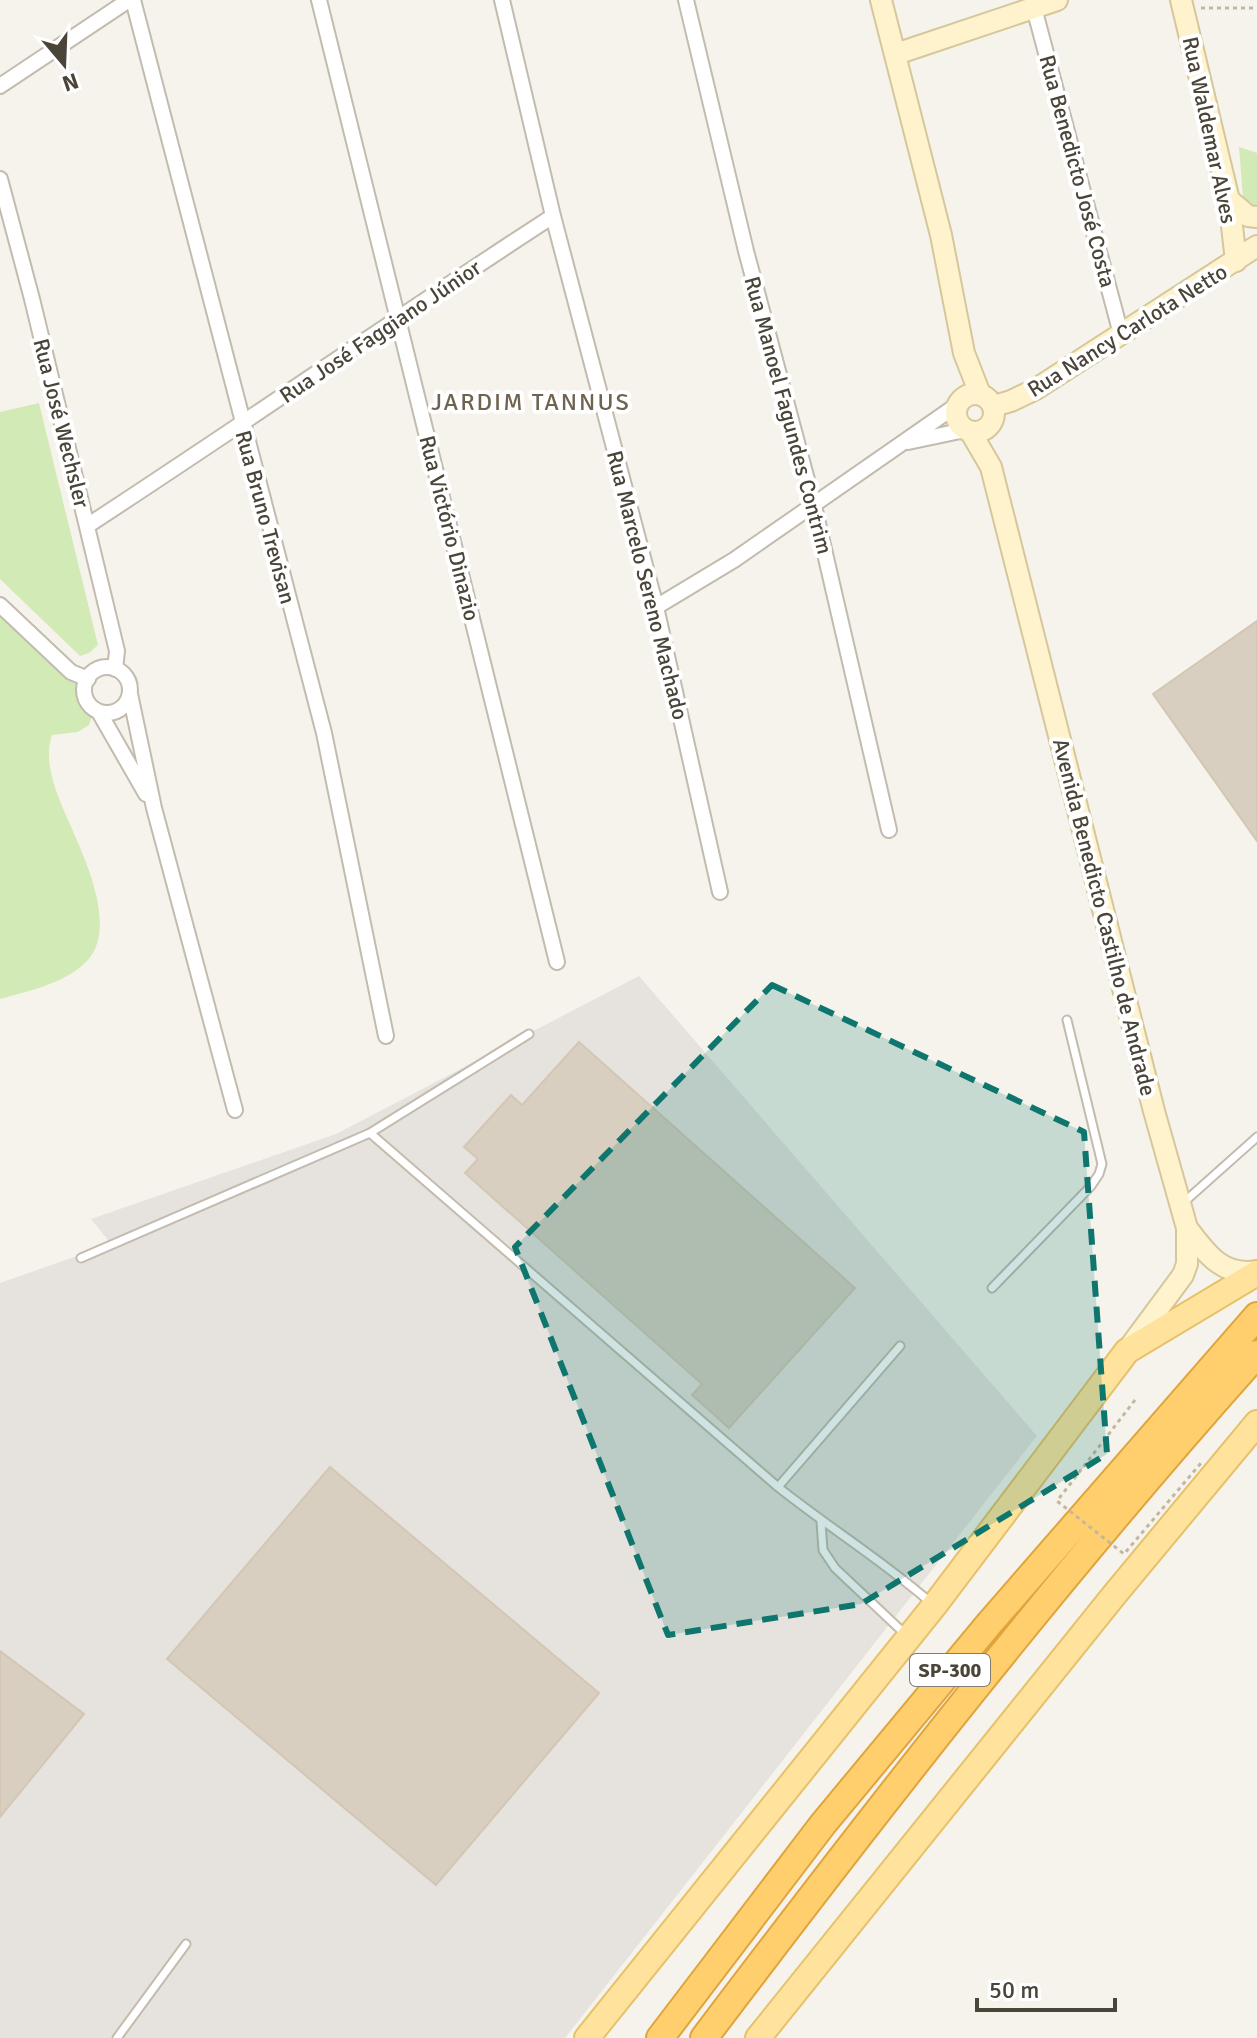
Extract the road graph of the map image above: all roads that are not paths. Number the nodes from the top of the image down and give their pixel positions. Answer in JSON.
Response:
{"nodes":[{"id":1,"x":131,"y":0,"type":"edge"},
{"id":2,"x":319,"y":0,"type":"edge"},
{"id":3,"x":502,"y":0,"type":"edge"},
{"id":4,"x":686,"y":0,"type":"edge"},
{"id":5,"x":881,"y":0,"type":"edge"},
{"id":6,"x":1057,"y":0,"type":"edge"},
{"id":7,"x":1182,"y":4,"type":"edge"},
{"id":8,"x":1034,"y":8,"type":"junction"},
{"id":9,"x":896,"y":54,"type":"junction"},
{"id":10,"x":0,"y":86,"type":"edge"},
{"id":11,"x":0,"y":179,"type":"edge"},
{"id":12,"x":1229,"y":200,"type":"junction"},
{"id":13,"x":553,"y":216,"type":"junction"},
{"id":14,"x":1257,"y":217,"type":"edge"},
{"id":15,"x":1257,"y":246,"type":"edge"},
{"id":16,"x":1236,"y":261,"type":"junction"},
{"id":17,"x":398,"y":317,"type":"junction"},
{"id":18,"x":1121,"y":334,"type":"junction"},
{"id":19,"x":977,"y":405,"type":"junction"},
{"id":20,"x":242,"y":424,"type":"junction"},
{"id":21,"x":968,"y":431,"type":"junction"},
{"id":22,"x":904,"y":443,"type":"junction"},
{"id":23,"x":991,"y":467,"type":"junction"},
{"id":24,"x":814,"y":506,"type":"junction"},
{"id":25,"x":87,"y":526,"type":"junction"},
{"id":26,"x":0,"y":605,"type":"edge"},
{"id":27,"x":656,"y":607,"type":"junction"},
{"id":28,"x":115,"y":669,"type":"junction"},
{"id":29,"x":88,"y":679,"type":"junction"},
{"id":30,"x":130,"y":694,"type":"junction"},
{"id":31,"x":99,"y":712,"type":"junction"},
{"id":32,"x":154,"y":808,"type":"junction"},
{"id":33,"x":889,"y":830,"type":"dead end"},
{"id":34,"x":720,"y":892,"type":"dead end"},
{"id":35,"x":557,"y":962,"type":"dead end"},
{"id":36,"x":1067,"y":1020,"type":"dead end"},
{"id":37,"x":529,"y":1034,"type":"dead end"},
{"id":38,"x":386,"y":1036,"type":"dead end"},
{"id":39,"x":235,"y":1110,"type":"dead end"},
{"id":40,"x":370,"y":1133,"type":"junction"},
{"id":41,"x":1257,"y":1137,"type":"edge"},
{"id":42,"x":1181,"y":1204,"type":"junction"},
{"id":43,"x":1187,"y":1228,"type":"junction"},
{"id":44,"x":81,"y":1258,"type":"dead end"},
{"id":45,"x":1257,"y":1272,"type":"edge"},
{"id":46,"x":992,"y":1288,"type":"dead end"},
{"id":47,"x":1257,"y":1316,"type":"edge"},
{"id":48,"x":900,"y":1346,"type":"dead end"},
{"id":49,"x":1127,"y":1351,"type":"junction"},
{"id":50,"x":1257,"y":1354,"type":"edge"},
{"id":51,"x":1257,"y":1423,"type":"edge"},
{"id":52,"x":778,"y":1487,"type":"junction"},
{"id":53,"x":821,"y":1522,"type":"junction"},
{"id":54,"x":934,"y":1606,"type":"junction"},
{"id":55,"x":909,"y":1638,"type":"junction"},
{"id":56,"x":186,"y":1944,"type":"dead end"},
{"id":57,"x":117,"y":2038,"type":"edge"},
{"id":58,"x":587,"y":2038,"type":"edge"},
{"id":59,"x":660,"y":2038,"type":"edge"},
{"id":60,"x":704,"y":2038,"type":"edge"},
{"id":61,"x":758,"y":2038,"type":"edge"}],
"edges":[{"from":1,"to":10,"type":"street"},
{"from":1,"to":20,"type":"street","name":"Rua Bruno Trevisan"},
{"from":2,"to":17,"type":"street","name":"Rua Victório Dinazio"},
{"from":3,"to":13,"type":"street","name":"Rua Marcelo Sereno Machado"},
{"from":4,"to":24,"type":"street","name":"Rua Manoel Fagundes Contrim"},
{"from":5,"to":9,"type":"main road","name":"Avenida Benedicto Castilho de Andrade"},
{"from":6,"to":8,"type":"main road"},
{"from":7,"to":12,"type":"main road","name":"Rua Waldemar Alves"},
{"from":8,"to":9,"type":"main road"},
{"from":8,"to":18,"type":"street","name":"Rua Benedicto José Costa"},
{"from":9,"to":19,"type":"main road","name":"Avenida Benedicto Castilho de Andrade"},
{"from":11,"to":25,"type":"street","name":"Rua José Wechsler"},
{"from":12,"to":14,"type":"main road"},
{"from":12,"to":16,"type":"main road","name":"Rua Waldemar Alves"},
{"from":13,"to":17,"type":"street","name":"Rua José Faggiano Júnior"},
{"from":13,"to":27,"type":"street","name":"Rua Marcelo Sereno Machado"},
{"from":15,"to":16,"type":"main road","name":"Rua Nancy Carlota Netto"},
{"from":16,"to":18,"type":"main road","name":"Rua Nancy Carlota Netto"},
{"from":17,"to":20,"type":"street","name":"Rua José Faggiano Júnior"},
{"from":17,"to":35,"type":"street","name":"Rua Victório Dinazio"},
{"from":18,"to":19,"type":"main road","name":"Rua Nancy Carlota Netto"},
{"from":19,"to":21,"type":"main road","name":"Rua Nancy Carlota Netto"},
{"from":19,"to":21,"type":"main road","name":"Avenida Benedicto Castilho de Andrade"},
{"from":19,"to":22,"type":"street"},
{"from":19,"to":23,"type":"main road","name":"Avenida Benedicto Castilho de Andrade"},
{"from":20,"to":25,"type":"street","name":"Rua José Faggiano Júnior"},
{"from":20,"to":38,"type":"street","name":"Rua Bruno Trevisan"},
{"from":21,"to":22,"type":"street"},
{"from":21,"to":23,"type":"main road","name":"Avenida Benedicto Castilho de Andrade"},
{"from":22,"to":24,"type":"street"},
{"from":23,"to":42,"type":"main road","name":"Avenida Benedicto Castilho de Andrade"},
{"from":24,"to":27,"type":"street"},
{"from":24,"to":33,"type":"street","name":"Rua Manoel Fagundes Contrim"},
{"from":25,"to":28,"type":"street","name":"Rua José Wechsler"},
{"from":26,"to":29,"type":"street"},
{"from":27,"to":34,"type":"street","name":"Rua Marcelo Sereno Machado"},
{"from":28,"to":29,"type":"street"},
{"from":28,"to":30,"type":"street"},
{"from":29,"to":31,"type":"street"},
{"from":30,"to":31,"type":"street"},
{"from":30,"to":32,"type":"street"},
{"from":31,"to":32,"type":"street"},
{"from":32,"to":39,"type":"street"},
{"from":36,"to":46,"type":"lane"},
{"from":37,"to":40,"type":"lane"},
{"from":40,"to":44,"type":"lane"},
{"from":40,"to":52,"type":"lane"},
{"from":41,"to":42,"type":"lane"},
{"from":42,"to":43,"type":"main road","name":"Avenida Benedicto Castilho de Andrade"},
{"from":43,"to":45,"type":"main road"},
{"from":43,"to":49,"type":"main road","name":"Avenida Benedicto Castilho de Andrade"},
{"from":45,"to":49,"type":"main road"},
{"from":47,"to":59,"type":"highway","number":"SP-300"},
{"from":48,"to":52,"type":"lane"},
{"from":49,"to":54,"type":"main road"},
{"from":50,"to":60,"type":"highway","number":"SP-300"},
{"from":51,"to":61,"type":"main road"},
{"from":52,"to":53,"type":"lane"},
{"from":53,"to":54,"type":"lane"},
{"from":53,"to":55,"type":"lane"},
{"from":54,"to":55,"type":"main road"},
{"from":55,"to":58,"type":"main road"},
{"from":56,"to":57,"type":"lane"}]}
